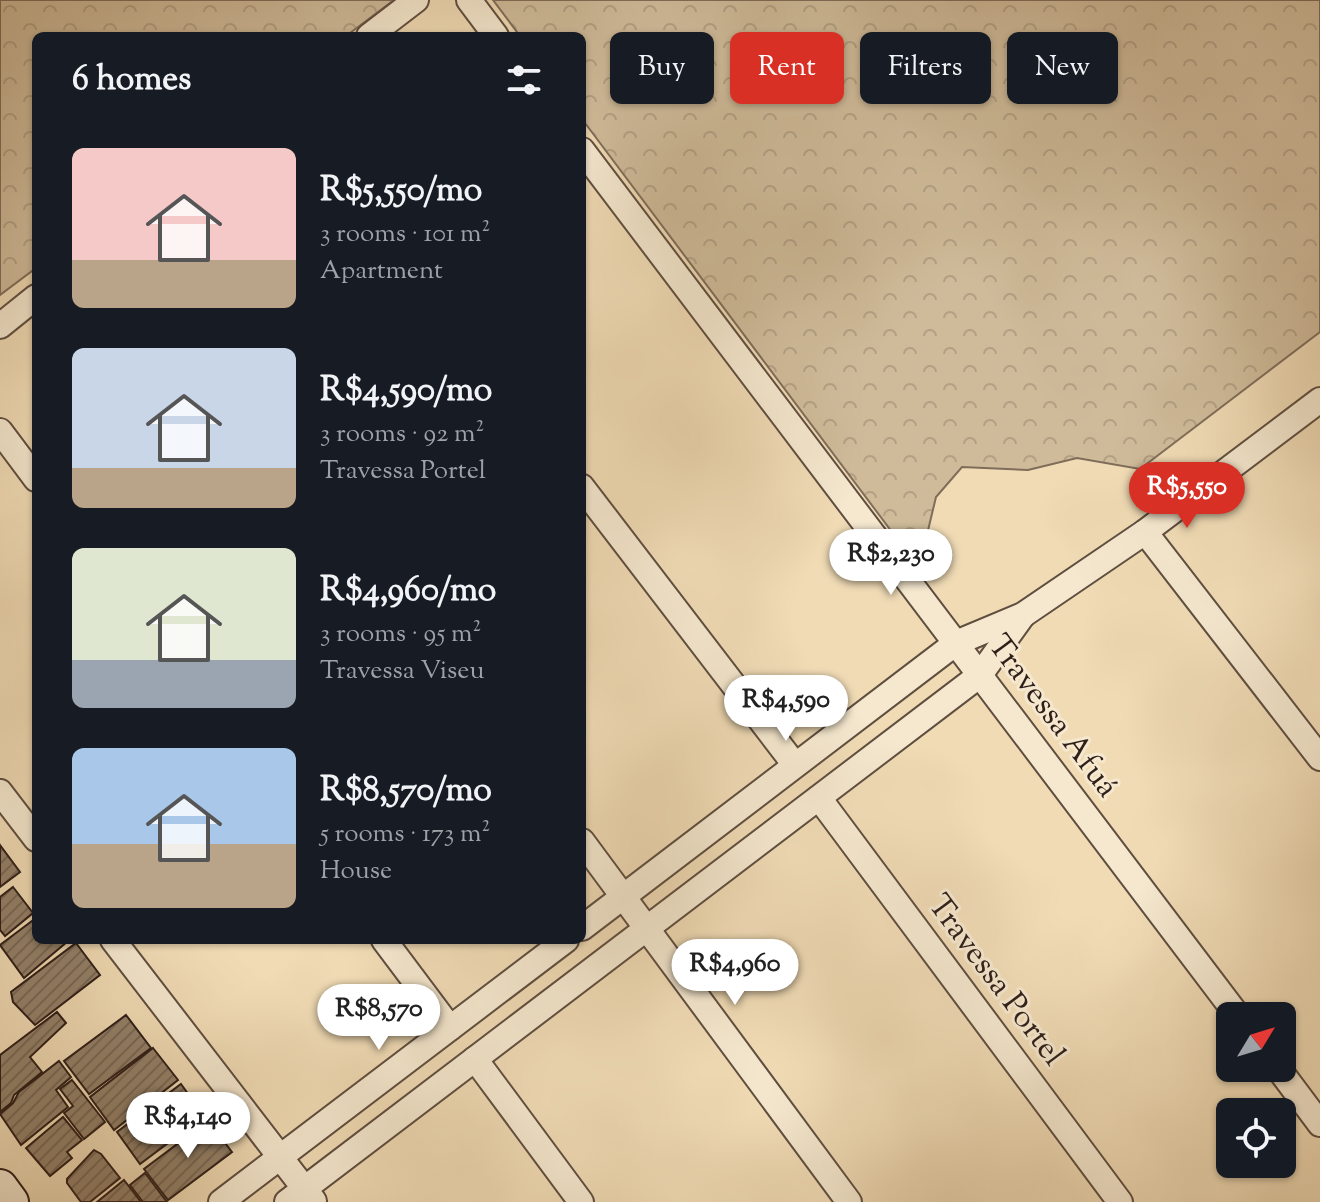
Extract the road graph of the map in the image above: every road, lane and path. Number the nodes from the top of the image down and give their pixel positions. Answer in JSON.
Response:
{"nodes":[{"id":1,"x":416,"y":0,"type":"edge"},
{"id":2,"x":469,"y":0,"type":"edge"},
{"id":3,"x":374,"y":32,"type":"edge"},
{"id":4,"x":493,"y":32,"type":"edge"},
{"id":5,"x":586,"y":155,"type":"edge"},
{"id":6,"x":32,"y":300,"type":"edge"},
{"id":7,"x":0,"y":326,"type":"edge"},
{"id":8,"x":1318,"y":404,"type":"edge"},
{"id":9,"x":0,"y":431,"type":"edge"},
{"id":10,"x":32,"y":474,"type":"edge"},
{"id":11,"x":586,"y":492,"type":"edge"},
{"id":12,"x":1145,"y":532,"type":"junction"},
{"id":13,"x":1023,"y":615,"type":"junction"},
{"id":14,"x":956,"y":643,"type":"junction"},
{"id":15,"x":980,"y":675,"type":"junction"},
{"id":16,"x":1320,"y":758,"type":"edge"},
{"id":17,"x":795,"y":765,"type":"junction"},
{"id":18,"x":0,"y":792,"type":"edge"},
{"id":19,"x":819,"y":798,"type":"junction"},
{"id":20,"x":32,"y":834,"type":"edge"},
{"id":21,"x":586,"y":846,"type":"edge"},
{"id":22,"x":624,"y":896,"type":"junction"},
{"id":23,"x":586,"y":925,"type":"edge"},
{"id":24,"x":647,"y":928,"type":"junction"},
{"id":25,"x":116,"y":944,"type":"edge"},
{"id":26,"x":387,"y":944,"type":"edge"},
{"id":27,"x":561,"y":944,"type":"edge"},
{"id":28,"x":1227,"y":1002,"type":"edge"},
{"id":29,"x":450,"y":1028,"type":"junction"},
{"id":30,"x":475,"y":1059,"type":"junction"},
{"id":31,"x":1288,"y":1082,"type":"edge"},
{"id":32,"x":1320,"y":1124,"type":"edge"},
{"id":33,"x":280,"y":1158,"type":"junction"},
{"id":34,"x":0,"y":1187,"type":"edge"},
{"id":35,"x":302,"y":1198,"type":"edge"},
{"id":36,"x":11,"y":1202,"type":"edge"},
{"id":37,"x":221,"y":1202,"type":"edge"},
{"id":38,"x":581,"y":1202,"type":"edge"},
{"id":39,"x":849,"y":1202,"type":"edge"},
{"id":40,"x":1120,"y":1202,"type":"edge"}],
"edges":[{"from":1,"to":3,"type":"street"},
{"from":2,"to":4,"type":"street"},
{"from":5,"to":14,"type":"street","name":"Travessa Afuá"},
{"from":6,"to":7,"type":"street"},
{"from":8,"to":12,"type":"street"},
{"from":9,"to":10,"type":"street"},
{"from":11,"to":17,"type":"street"},
{"from":12,"to":13,"type":"street"},
{"from":12,"to":16,"type":"street"},
{"from":13,"to":14,"type":"street"},
{"from":13,"to":15,"type":"street"},
{"from":14,"to":15,"type":"street","name":"Travessa Afuá"},
{"from":14,"to":17,"type":"street"},
{"from":15,"to":19,"type":"street"},
{"from":15,"to":28,"type":"street","name":"Travessa Afuá"},
{"from":17,"to":22,"type":"street"},
{"from":18,"to":20,"type":"street"},
{"from":19,"to":24,"type":"street"},
{"from":19,"to":40,"type":"street","name":"Travessa Portel"},
{"from":21,"to":22,"type":"street"},
{"from":22,"to":23,"type":"street"},
{"from":22,"to":24,"type":"street"},
{"from":24,"to":30,"type":"street"},
{"from":24,"to":39,"type":"street"},
{"from":25,"to":33,"type":"street"},
{"from":26,"to":29,"type":"street"},
{"from":27,"to":29,"type":"street"},
{"from":29,"to":33,"type":"street"},
{"from":30,"to":35,"type":"street"},
{"from":30,"to":38,"type":"street"},
{"from":31,"to":32,"type":"street"},
{"from":33,"to":35,"type":"street"},
{"from":33,"to":37,"type":"street"},
{"from":34,"to":36,"type":"street"}]}
